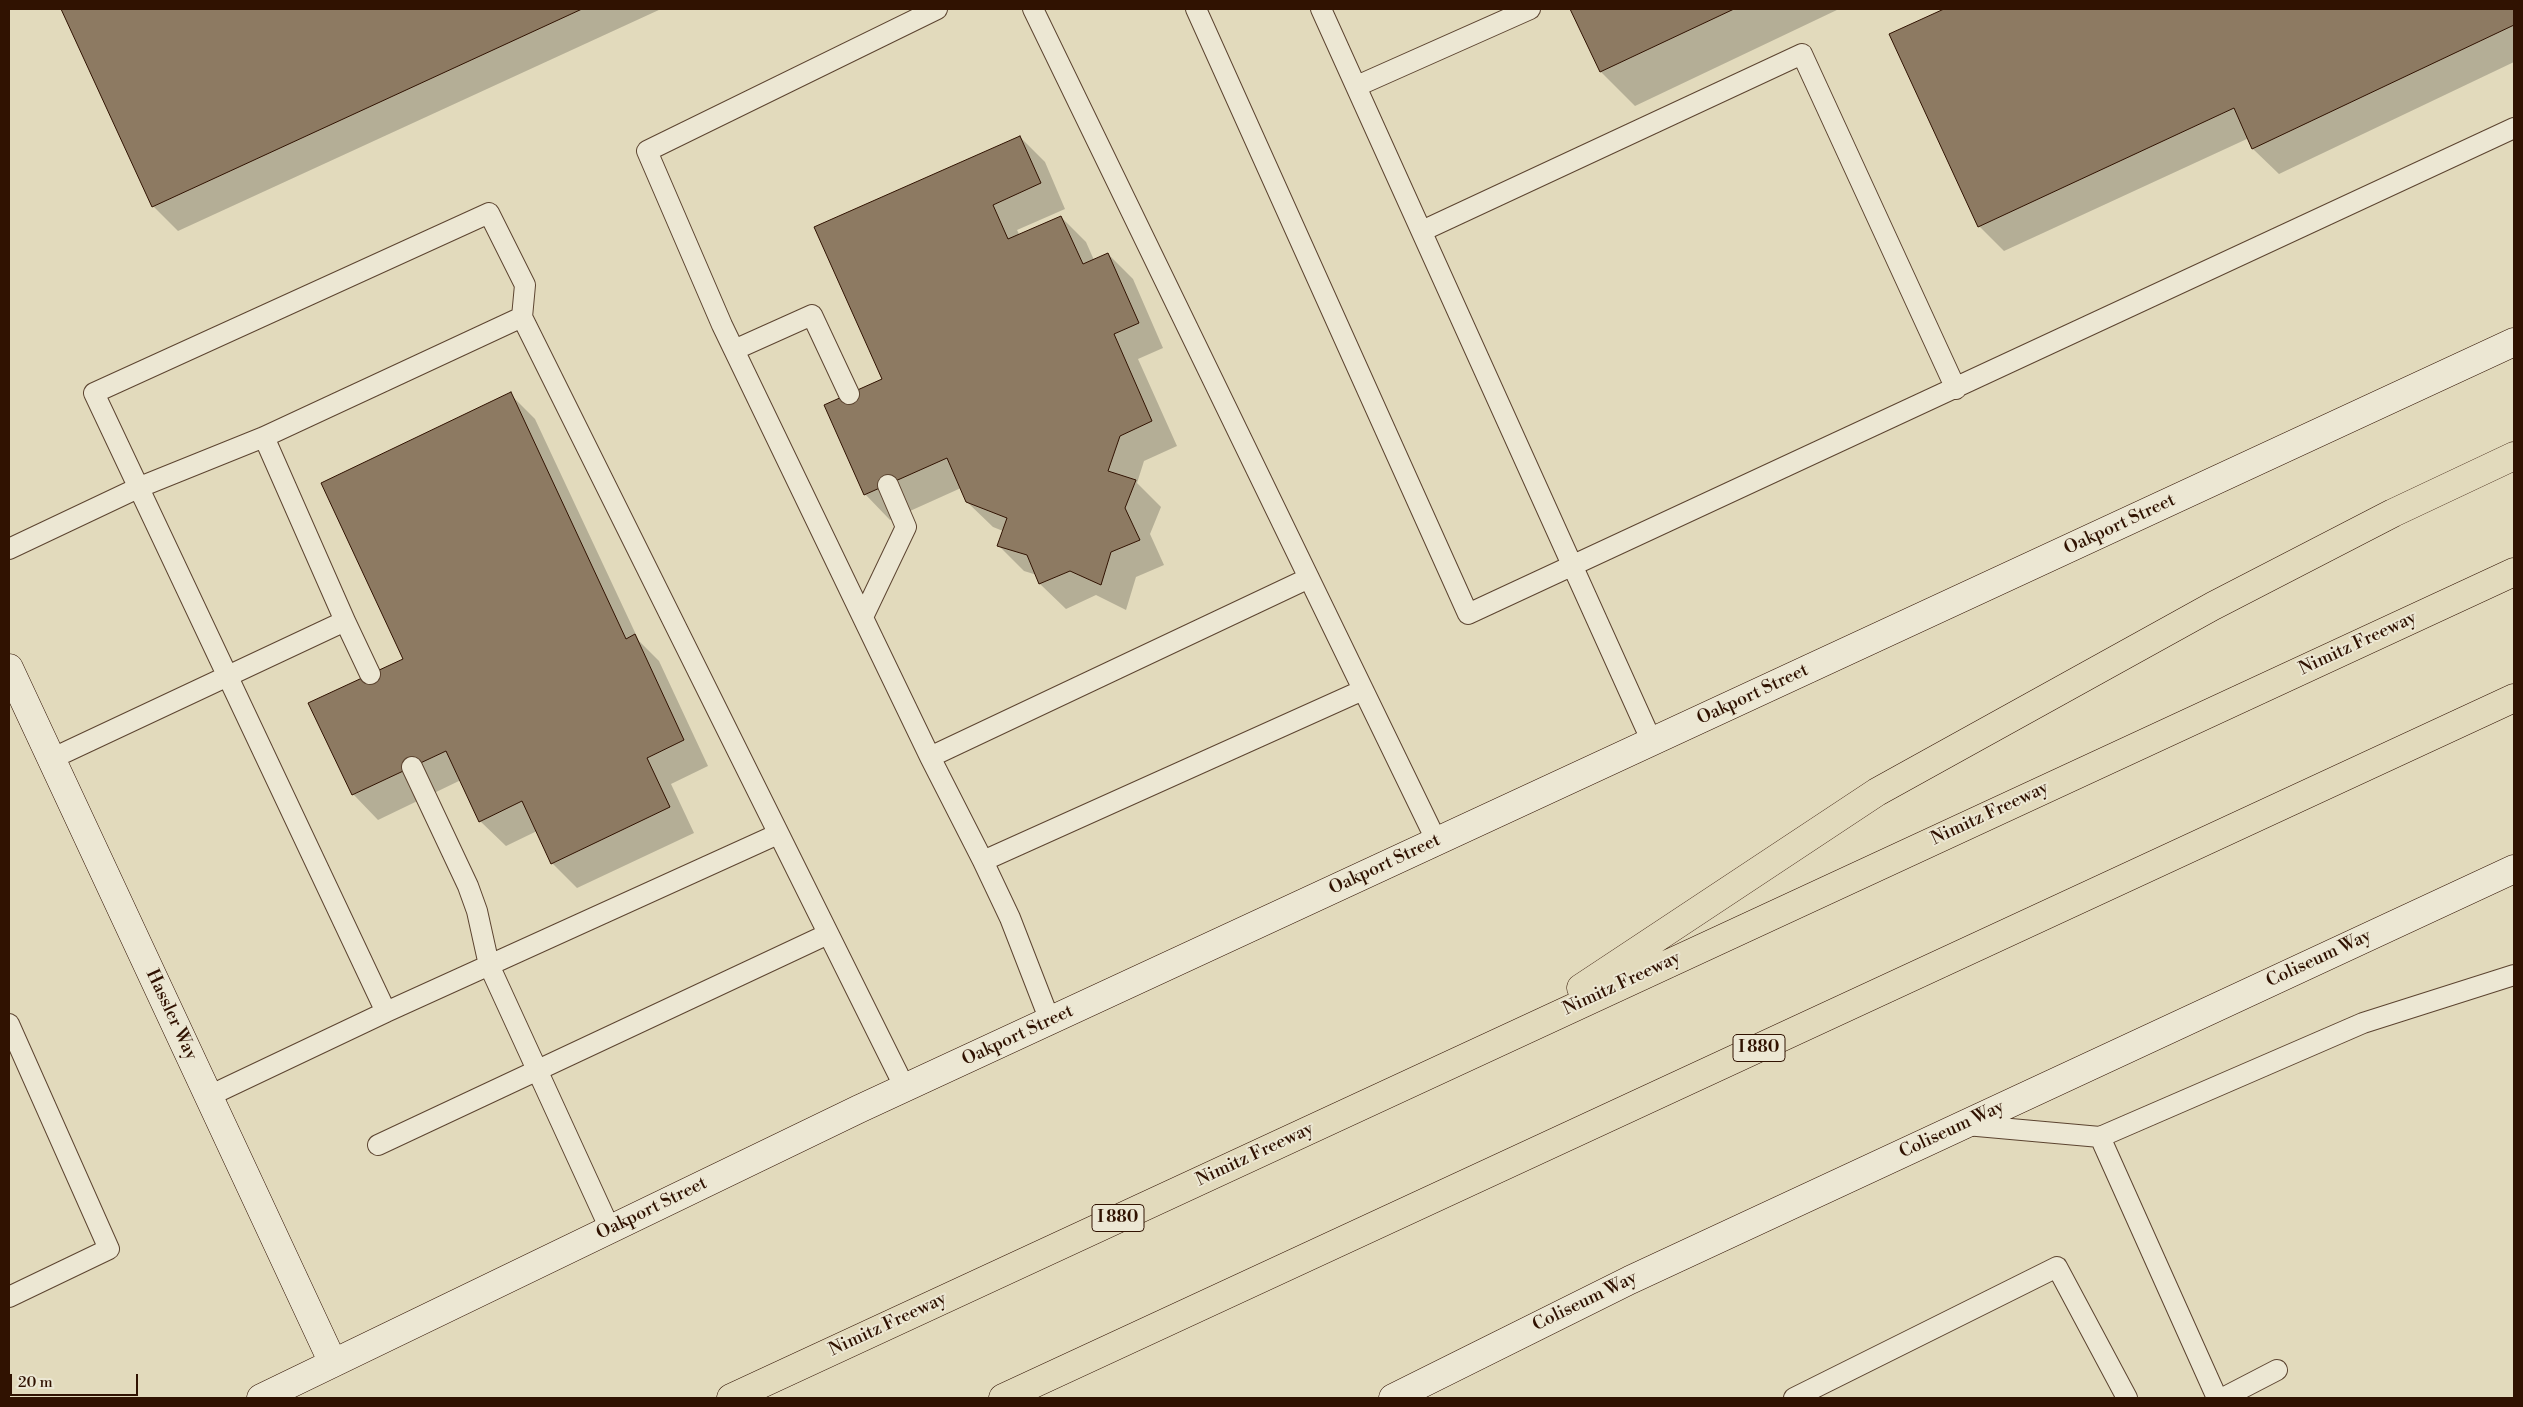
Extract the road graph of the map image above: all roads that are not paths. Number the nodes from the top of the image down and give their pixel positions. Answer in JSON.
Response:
{"nodes":[{"id":1,"x":937,"y":9,"type":"edge"},
{"id":2,"x":1033,"y":9,"type":"edge"},
{"id":3,"x":1196,"y":9,"type":"edge"},
{"id":4,"x":1322,"y":9,"type":"edge"},
{"id":5,"x":1530,"y":9,"type":"edge"},
{"id":6,"x":1356,"y":86,"type":"junction"},
{"id":7,"x":2514,"y":128,"type":"edge"},
{"id":8,"x":1422,"y":230,"type":"junction"},
{"id":9,"x":522,"y":317,"type":"junction"},
{"id":10,"x":2514,"y":342,"type":"edge"},
{"id":11,"x":734,"y":350,"type":"junction"},
{"id":12,"x":1956,"y":389,"type":"junction"},
{"id":13,"x":849,"y":394,"type":"dead end"},
{"id":14,"x":264,"y":437,"type":"junction"},
{"id":15,"x":2514,"y":456,"type":"edge"},
{"id":16,"x":888,"y":485,"type":"dead end"},
{"id":17,"x":140,"y":487,"type":"junction"},
{"id":18,"x":9,"y":549,"type":"edge"},
{"id":19,"x":1573,"y":567,"type":"junction"},
{"id":20,"x":2514,"y":572,"type":"edge"},
{"id":21,"x":1309,"y":578,"type":"junction"},
{"id":22,"x":863,"y":617,"type":"junction"},
{"id":23,"x":345,"y":620,"type":"junction"},
{"id":24,"x":370,"y":674,"type":"dead end"},
{"id":25,"x":228,"y":675,"type":"junction"},
{"id":26,"x":12,"y":681,"type":"edge"},
{"id":27,"x":1363,"y":690,"type":"junction"},
{"id":28,"x":2514,"y":698,"type":"edge"},
{"id":29,"x":1652,"y":742,"type":"junction"},
{"id":30,"x":930,"y":757,"type":"junction"},
{"id":31,"x":51,"y":759,"type":"junction"},
{"id":32,"x":412,"y":767,"type":"dead end"},
{"id":33,"x":778,"y":834,"type":"junction"},
{"id":34,"x":1437,"y":842,"type":"junction"},
{"id":35,"x":984,"y":861,"type":"junction"},
{"id":36,"x":2514,"y":869,"type":"edge"},
{"id":37,"x":828,"y":934,"type":"junction"},
{"id":38,"x":488,"y":965,"type":"junction"},
{"id":39,"x":2514,"y":975,"type":"edge"},
{"id":40,"x":386,"y":1012,"type":"junction"},
{"id":41,"x":1050,"y":1021,"type":"junction"},
{"id":42,"x":9,"y":1024,"type":"edge"},
{"id":43,"x":1506,"y":1038,"type":"junction"},
{"id":44,"x":537,"y":1071,"type":"junction"},
{"id":45,"x":905,"y":1088,"type":"junction"},
{"id":46,"x":209,"y":1096,"type":"junction"},
{"id":47,"x":1964,"y":1124,"type":"junction"},
{"id":48,"x":2100,"y":1137,"type":"junction"},
{"id":49,"x":378,"y":1145,"type":"dead end"},
{"id":50,"x":610,"y":1229,"type":"junction"},
{"id":51,"x":9,"y":1297,"type":"edge"},
{"id":52,"x":333,"y":1362,"type":"junction"},
{"id":53,"x":2277,"y":1370,"type":"dead end"},
{"id":54,"x":260,"y":1398,"type":"edge"},
{"id":55,"x":731,"y":1398,"type":"edge"},
{"id":56,"x":1003,"y":1398,"type":"edge"},
{"id":57,"x":1393,"y":1398,"type":"edge"},
{"id":58,"x":1794,"y":1398,"type":"edge"},
{"id":59,"x":2127,"y":1398,"type":"edge"},
{"id":60,"x":2217,"y":1398,"type":"edge"},
{"id":61,"x":2223,"y":1398,"type":"edge"}],
"edges":[{"from":1,"to":11,"type":"lane"},
{"from":2,"to":21,"type":"lane"},
{"from":3,"to":19,"type":"lane"},
{"from":4,"to":6,"type":"lane"},
{"from":5,"to":6,"type":"lane"},
{"from":6,"to":8,"type":"lane"},
{"from":7,"to":12,"type":"lane"},
{"from":8,"to":12,"type":"lane"},
{"from":8,"to":19,"type":"lane"},
{"from":9,"to":14,"type":"lane"},
{"from":9,"to":17,"type":"lane"},
{"from":9,"to":33,"type":"lane"},
{"from":10,"to":29,"type":"main road","name":"Oakport Street"},
{"from":11,"to":13,"type":"lane"},
{"from":11,"to":22,"type":"lane"},
{"from":12,"to":19,"type":"lane"},
{"from":14,"to":17,"type":"lane"},
{"from":14,"to":23,"type":"lane"},
{"from":15,"to":43,"type":"highway"},
{"from":16,"to":22,"type":"lane"},
{"from":17,"to":18,"type":"lane"},
{"from":17,"to":25,"type":"lane"},
{"from":19,"to":29,"type":"lane"},
{"from":20,"to":43,"type":"highway","name":"Nimitz Freeway","number":"I 880"},
{"from":21,"to":27,"type":"lane"},
{"from":21,"to":30,"type":"lane"},
{"from":22,"to":30,"type":"lane"},
{"from":23,"to":24,"type":"lane"},
{"from":23,"to":25,"type":"lane"},
{"from":25,"to":31,"type":"lane"},
{"from":25,"to":40,"type":"lane"},
{"from":26,"to":31,"type":"main road","name":"Hassler Way"},
{"from":27,"to":34,"type":"lane"},
{"from":27,"to":35,"type":"lane"},
{"from":28,"to":56,"type":"highway","number":"I 880"},
{"from":29,"to":34,"type":"main road","name":"Oakport Street"},
{"from":30,"to":35,"type":"lane"},
{"from":31,"to":46,"type":"main road","name":"Hassler Way"},
{"from":32,"to":38,"type":"lane"},
{"from":33,"to":37,"type":"lane"},
{"from":33,"to":38,"type":"lane"},
{"from":34,"to":41,"type":"main road","name":"Oakport Street"},
{"from":35,"to":41,"type":"lane"},
{"from":36,"to":47,"type":"main road","name":"Coliseum Way"},
{"from":37,"to":44,"type":"lane"},
{"from":37,"to":45,"type":"lane"},
{"from":38,"to":40,"type":"lane"},
{"from":38,"to":44,"type":"lane"},
{"from":39,"to":48,"type":"lane"},
{"from":40,"to":46,"type":"lane"},
{"from":41,"to":45,"type":"main road","name":"Oakport Street"},
{"from":42,"to":51,"type":"lane"},
{"from":43,"to":55,"type":"highway","name":"Nimitz Freeway","number":"I 880"},
{"from":44,"to":49,"type":"lane"},
{"from":44,"to":50,"type":"lane"},
{"from":45,"to":50,"type":"main road","name":"Oakport Street"},
{"from":46,"to":52,"type":"main road","name":"Hassler Way"},
{"from":47,"to":48,"type":"lane"},
{"from":47,"to":57,"type":"main road","name":"Coliseum Way"},
{"from":48,"to":60,"type":"lane"},
{"from":50,"to":52,"type":"main road","name":"Oakport Street"},
{"from":52,"to":54,"type":"main road","name":"Oakport Street"},
{"from":53,"to":61,"type":"lane"},
{"from":58,"to":59,"type":"lane"}]}
